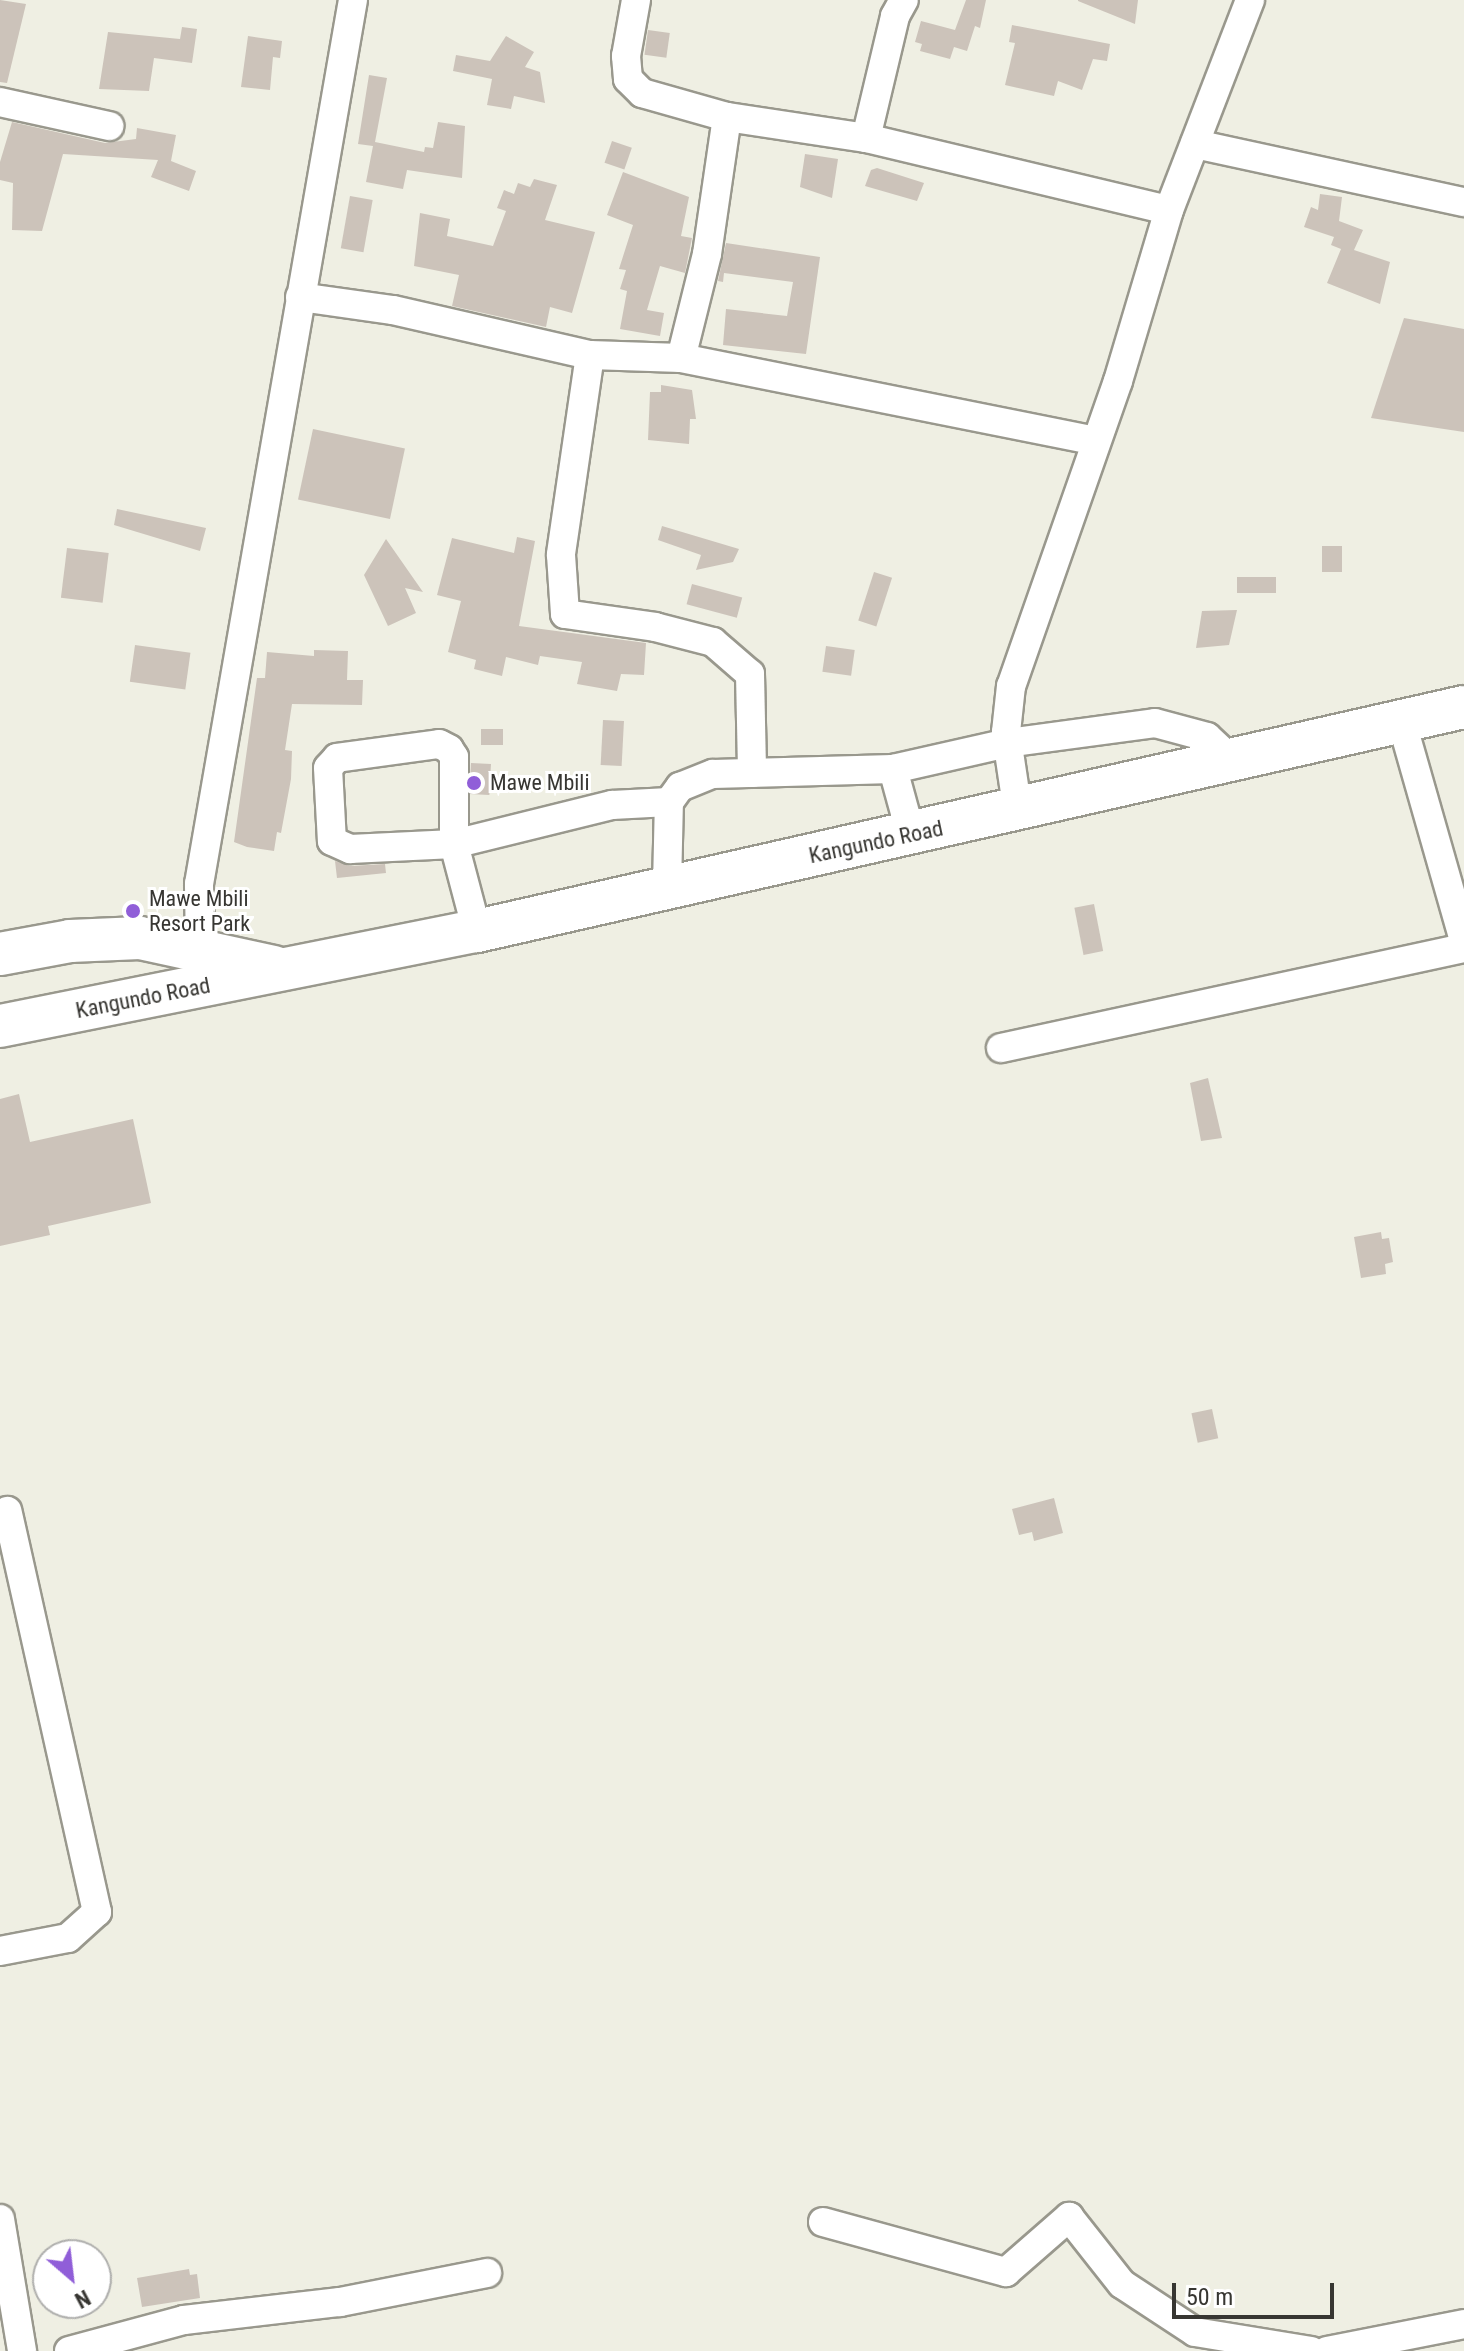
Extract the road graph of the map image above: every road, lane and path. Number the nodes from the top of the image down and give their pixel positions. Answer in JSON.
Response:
{"nodes":[{"id":1,"x":353,"y":0,"type":"edge"},
{"id":2,"x":636,"y":0,"type":"edge"},
{"id":3,"x":904,"y":0,"type":"edge"},
{"id":4,"x":1250,"y":0,"type":"edge"},
{"id":5,"x":0,"y":102,"type":"edge"},
{"id":6,"x":727,"y":117,"type":"junction"},
{"id":7,"x":109,"y":126,"type":"dead end"},
{"id":8,"x":866,"y":138,"type":"junction"},
{"id":9,"x":1195,"y":144,"type":"junction"},
{"id":10,"x":1464,"y":202,"type":"edge"},
{"id":11,"x":1169,"y":210,"type":"junction"},
{"id":12,"x":300,"y":297,"type":"junction"},
{"id":13,"x":590,"y":355,"type":"junction"},
{"id":14,"x":681,"y":358,"type":"junction"},
{"id":15,"x":1096,"y":441,"type":"junction"},
{"id":16,"x":1464,"y":707,"type":"edge"},
{"id":17,"x":1402,"y":723,"type":"junction"},
{"id":18,"x":1007,"y":743,"type":"junction"},
{"id":19,"x":1234,"y":762,"type":"junction"},
{"id":20,"x":893,"y":769,"type":"junction"},
{"id":21,"x":752,"y":773,"type":"junction"},
{"id":22,"x":669,"y":802,"type":"junction"},
{"id":23,"x":1018,"y":812,"type":"junction"},
{"id":24,"x":911,"y":835,"type":"junction"},
{"id":25,"x":454,"y":844,"type":"junction"},
{"id":26,"x":667,"y":887,"type":"junction"},
{"id":27,"x":477,"y":931,"type":"junction"},
{"id":28,"x":1464,"y":941,"type":"edge"},
{"id":29,"x":1464,"y":948,"type":"edge"},
{"id":30,"x":200,"y":950,"type":"junction"},
{"id":31,"x":0,"y":954,"type":"edge"},
{"id":32,"x":287,"y":970,"type":"junction"},
{"id":33,"x":0,"y":1026,"type":"edge"},
{"id":34,"x":1001,"y":1048,"type":"dead end"},
{"id":35,"x":7,"y":1511,"type":"dead end"},
{"id":36,"x":0,"y":1951,"type":"edge"},
{"id":37,"x":0,"y":2219,"type":"edge"},
{"id":38,"x":823,"y":2222,"type":"dead end"},
{"id":39,"x":487,"y":2273,"type":"dead end"},
{"id":40,"x":1464,"y":2324,"type":"edge"},
{"id":41,"x":22,"y":2351,"type":"edge"},
{"id":42,"x":69,"y":2351,"type":"edge"},
{"id":43,"x":1311,"y":2351,"type":"edge"},
{"id":44,"x":1327,"y":2351,"type":"edge"}],
"edges":[{"from":1,"to":12,"type":"street"},
{"from":2,"to":6,"type":"street"},
{"from":3,"to":8,"type":"street"},
{"from":4,"to":9,"type":"street"},
{"from":5,"to":7,"type":"street"},
{"from":6,"to":8,"type":"street"},
{"from":6,"to":14,"type":"street"},
{"from":8,"to":11,"type":"street"},
{"from":9,"to":10,"type":"street"},
{"from":9,"to":11,"type":"street"},
{"from":11,"to":15,"type":"street"},
{"from":12,"to":13,"type":"street"},
{"from":12,"to":30,"type":"street"},
{"from":13,"to":14,"type":"street"},
{"from":13,"to":21,"type":"street"},
{"from":14,"to":15,"type":"street"},
{"from":15,"to":18,"type":"street"},
{"from":16,"to":17,"type":"highway","name":"Kangundo Road"},
{"from":17,"to":19,"type":"highway","name":"Kangundo Road"},
{"from":17,"to":28,"type":"street"},
{"from":18,"to":19,"type":"street"},
{"from":18,"to":20,"type":"street"},
{"from":18,"to":23,"type":"street"},
{"from":19,"to":23,"type":"highway","name":"Kangundo Road"},
{"from":20,"to":21,"type":"street"},
{"from":20,"to":24,"type":"street"},
{"from":21,"to":22,"type":"street"},
{"from":22,"to":25,"type":"street"},
{"from":22,"to":26,"type":"street"},
{"from":23,"to":24,"type":"highway","name":"Kangundo Road"},
{"from":24,"to":26,"type":"highway","name":"Kangundo Road"},
{"from":25,"to":25,"type":"street"},
{"from":25,"to":27,"type":"street"},
{"from":26,"to":27,"type":"highway","name":"Kangundo Road"},
{"from":27,"to":32,"type":"highway","name":"Kangundo Road"},
{"from":29,"to":34,"type":"street"},
{"from":30,"to":31,"type":"highway","name":"Kangundo Road"},
{"from":30,"to":32,"type":"highway","name":"Kangundo Road"},
{"from":32,"to":33,"type":"highway","name":"Kangundo Road"},
{"from":35,"to":36,"type":"street"},
{"from":37,"to":41,"type":"street"},
{"from":38,"to":43,"type":"street"},
{"from":39,"to":42,"type":"street"},
{"from":40,"to":44,"type":"street"}]}
